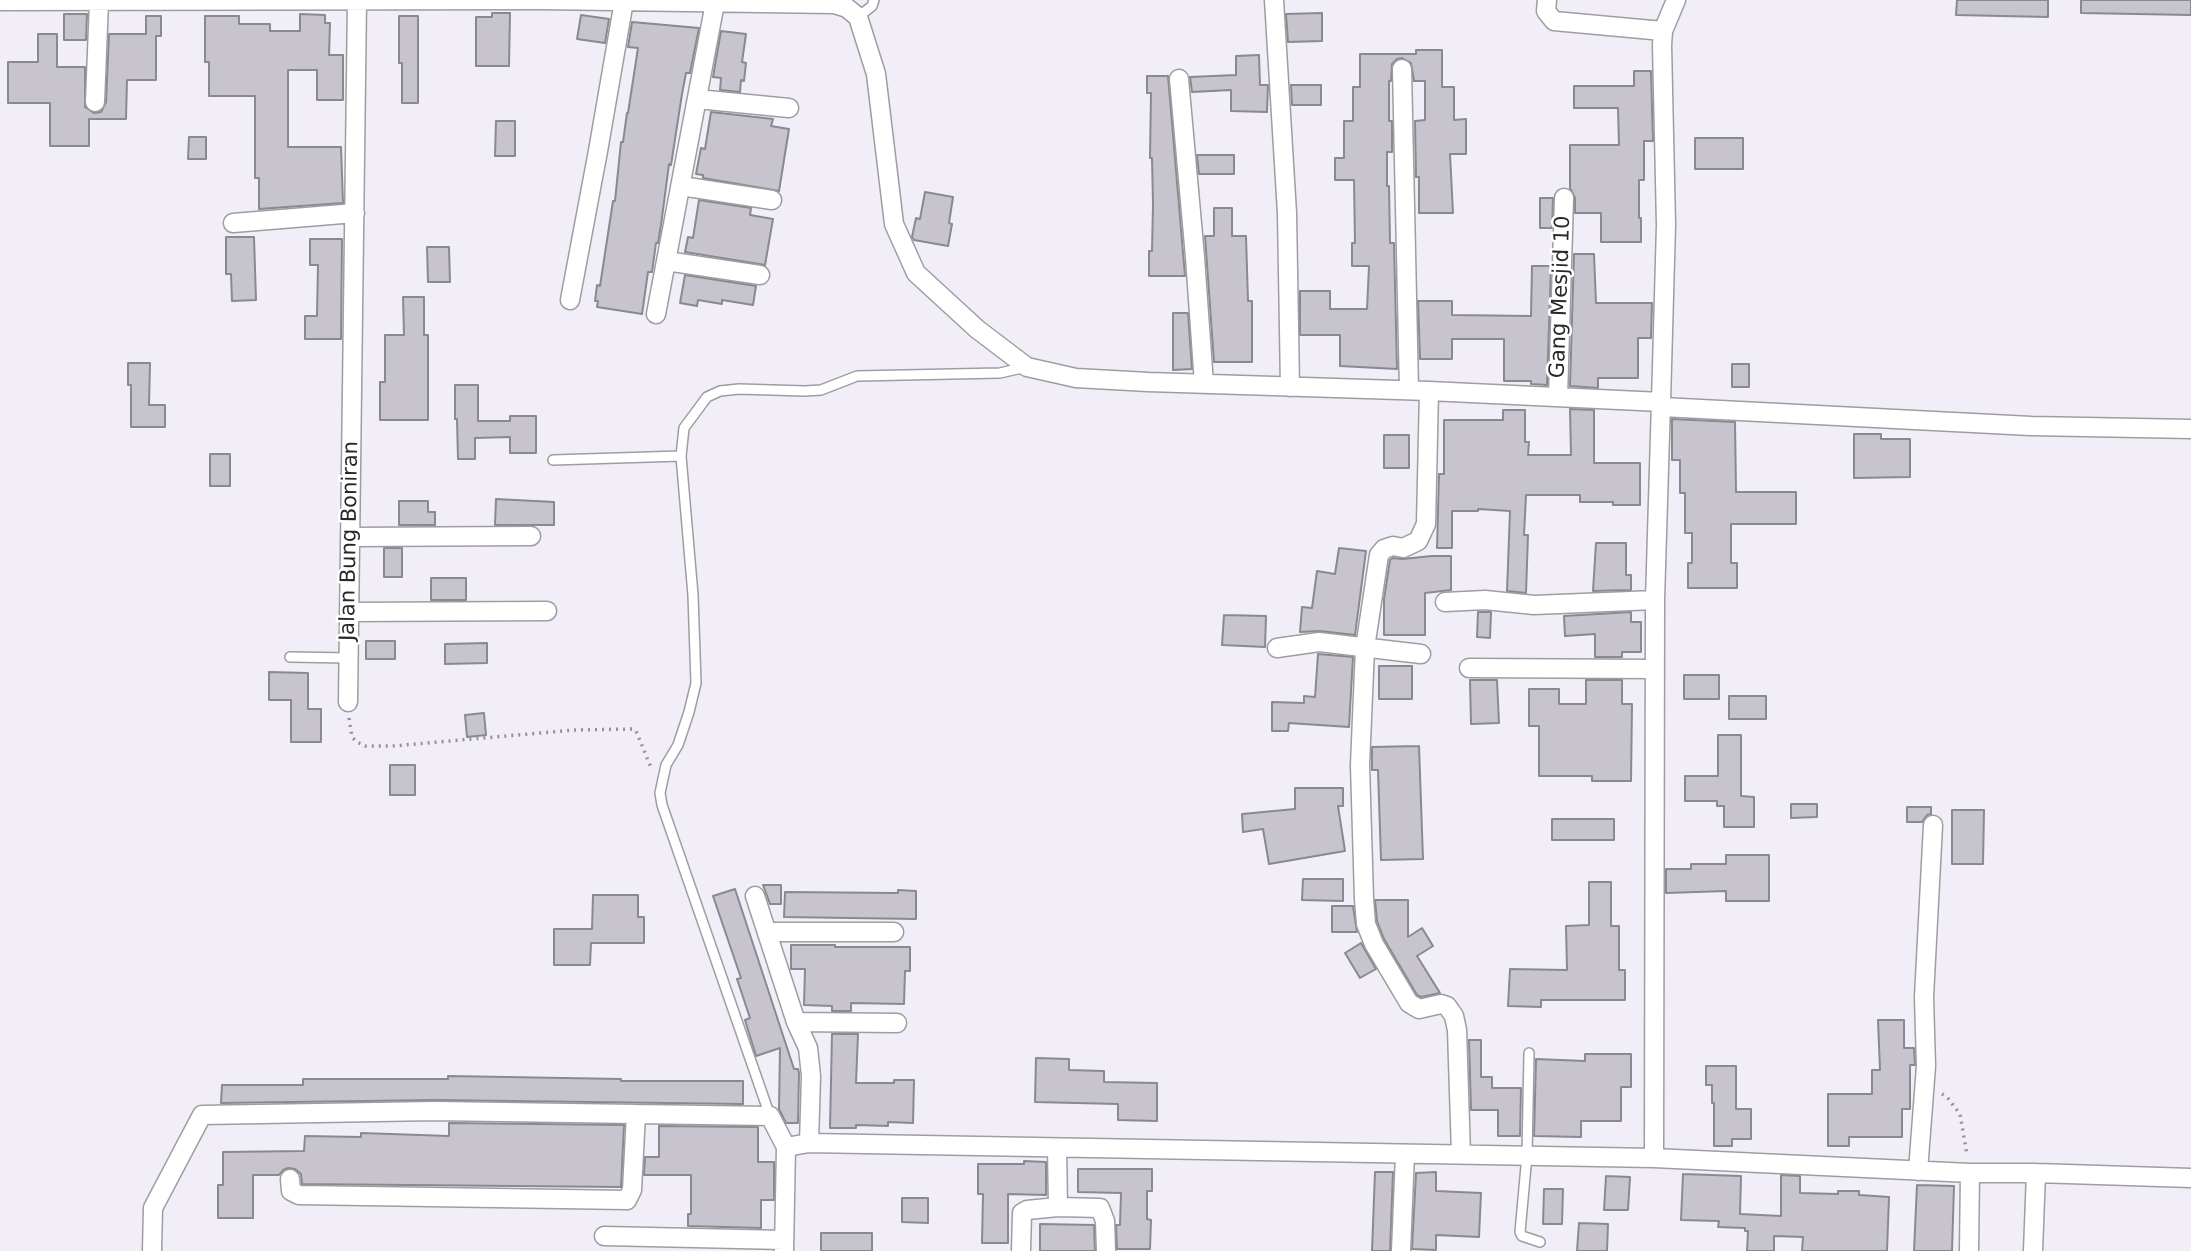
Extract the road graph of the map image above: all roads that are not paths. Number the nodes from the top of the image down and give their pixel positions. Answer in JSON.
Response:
{"nodes":[{"id":1,"x":22,"y":0,"type":"edge"},
{"id":2,"x":201,"y":0,"type":"edge"},
{"id":3,"x":357,"y":0,"type":"edge"},
{"id":4,"x":540,"y":0,"type":"edge"},
{"id":5,"x":874,"y":0,"type":"edge"},
{"id":6,"x":1274,"y":0,"type":"edge"},
{"id":7,"x":1547,"y":0,"type":"edge"},
{"id":8,"x":1676,"y":0,"type":"edge"},
{"id":9,"x":0,"y":1,"type":"edge"},
{"id":10,"x":624,"y":1,"type":"edge"},
{"id":11,"x":679,"y":1,"type":"edge"},
{"id":12,"x":99,"y":2,"type":"junction"},
{"id":13,"x":715,"y":3,"type":"junction"},
{"id":14,"x":858,"y":17,"type":"junction"},
{"id":15,"x":1663,"y":31,"type":"junction"},
{"id":16,"x":1402,"y":69,"type":"dead end"},
{"id":17,"x":1179,"y":79,"type":"dead end"},
{"id":18,"x":697,"y":99,"type":"junction"},
{"id":19,"x":95,"y":102,"type":"dead end"},
{"id":20,"x":789,"y":108,"type":"dead end"},
{"id":21,"x":681,"y":186,"type":"junction"},
{"id":22,"x":1564,"y":198,"type":"dead end"},
{"id":23,"x":772,"y":200,"type":"dead end"},
{"id":24,"x":355,"y":212,"type":"junction"},
{"id":25,"x":233,"y":223,"type":"dead end"},
{"id":26,"x":667,"y":261,"type":"junction"},
{"id":27,"x":760,"y":275,"type":"dead end"},
{"id":28,"x":570,"y":300,"type":"dead end"},
{"id":29,"x":656,"y":314,"type":"dead end"},
{"id":30,"x":1027,"y":367,"type":"junction"},
{"id":31,"x":1204,"y":384,"type":"junction"},
{"id":32,"x":1290,"y":387,"type":"junction"},
{"id":33,"x":1409,"y":390,"type":"junction"},
{"id":34,"x":1429,"y":391,"type":"junction"},
{"id":35,"x":1558,"y":397,"type":"junction"},
{"id":36,"x":1661,"y":405,"type":"junction"},
{"id":37,"x":2191,"y":429,"type":"edge"},
{"id":38,"x":681,"y":456,"type":"junction"},
{"id":39,"x":553,"y":460,"type":"dead end"},
{"id":40,"x":531,"y":536,"type":"dead end"},
{"id":41,"x":349,"y":537,"type":"junction"},
{"id":42,"x":1655,"y":600,"type":"junction"},
{"id":43,"x":1445,"y":602,"type":"dead end"},
{"id":44,"x":547,"y":611,"type":"dead end"},
{"id":45,"x":349,"y":612,"type":"junction"},
{"id":46,"x":1277,"y":648,"type":"dead end"},
{"id":47,"x":1365,"y":648,"type":"junction"},
{"id":48,"x":1421,"y":654,"type":"dead end"},
{"id":49,"x":290,"y":657,"type":"dead end"},
{"id":50,"x":349,"y":658,"type":"junction"},
{"id":51,"x":1469,"y":668,"type":"dead end"},
{"id":52,"x":1655,"y":669,"type":"junction"},
{"id":53,"x":348,"y":702,"type":"road end"},
{"id":54,"x":1933,"y":825,"type":"dead end"},
{"id":55,"x":755,"y":896,"type":"dead end"},
{"id":56,"x":767,"y":932,"type":"junction"},
{"id":57,"x":894,"y":932,"type":"dead end"},
{"id":58,"x":796,"y":1022,"type":"junction"},
{"id":59,"x":897,"y":1023,"type":"dead end"},
{"id":60,"x":1529,"y":1053,"type":"dead end"},
{"id":61,"x":636,"y":1114,"type":"junction"},
{"id":62,"x":770,"y":1116,"type":"junction"},
{"id":63,"x":809,"y":1143,"type":"junction"},
{"id":64,"x":786,"y":1147,"type":"junction"},
{"id":65,"x":1057,"y":1147,"type":"junction"},
{"id":66,"x":1405,"y":1154,"type":"junction"},
{"id":67,"x":1461,"y":1154,"type":"junction"},
{"id":68,"x":1527,"y":1155,"type":"junction"},
{"id":69,"x":1654,"y":1158,"type":"junction"},
{"id":70,"x":1917,"y":1171,"type":"junction"},
{"id":71,"x":1970,"y":1173,"type":"junction"},
{"id":72,"x":2036,"y":1173,"type":"junction"},
{"id":73,"x":2191,"y":1178,"type":"edge"},
{"id":74,"x":290,"y":1179,"type":"dead end"},
{"id":75,"x":1058,"y":1207,"type":"junction"},
{"id":76,"x":604,"y":1237,"type":"dead end"},
{"id":77,"x":1540,"y":1242,"type":"dead end"},
{"id":78,"x":784,"y":1245,"type":"edge"},
{"id":79,"x":152,"y":1251,"type":"edge"},
{"id":80,"x":1021,"y":1251,"type":"edge"},
{"id":81,"x":1106,"y":1251,"type":"edge"},
{"id":82,"x":1401,"y":1251,"type":"edge"},
{"id":83,"x":1969,"y":1251,"type":"edge"},
{"id":84,"x":2034,"y":1251,"type":"edge"}],
"edges":[{"from":1,"to":9,"type":"street"},
{"from":1,"to":12,"type":"street"},
{"from":2,"to":3,"type":"street"},
{"from":2,"to":12,"type":"street"},
{"from":3,"to":4,"type":"street"},
{"from":3,"to":24,"type":"street","name":"Jalan Bung Boniran"},
{"from":4,"to":10,"type":"street"},
{"from":5,"to":14,"type":"lane"},
{"from":6,"to":32,"type":"street"},
{"from":7,"to":15,"type":"street"},
{"from":8,"to":15,"type":"street"},
{"from":10,"to":11,"type":"street"},
{"from":10,"to":28,"type":"street"},
{"from":11,"to":13,"type":"street"},
{"from":12,"to":19,"type":"street"},
{"from":13,"to":14,"type":"street"},
{"from":13,"to":18,"type":"street"},
{"from":14,"to":30,"type":"street"},
{"from":15,"to":36,"type":"street"},
{"from":16,"to":33,"type":"street"},
{"from":17,"to":31,"type":"street"},
{"from":18,"to":20,"type":"street"},
{"from":18,"to":21,"type":"street"},
{"from":21,"to":23,"type":"street"},
{"from":21,"to":26,"type":"street"},
{"from":22,"to":35,"type":"street","name":"Gang Mesjid 10"},
{"from":24,"to":25,"type":"street"},
{"from":24,"to":41,"type":"street","name":"Jalan Bung Boniran"},
{"from":26,"to":27,"type":"street"},
{"from":26,"to":29,"type":"street"},
{"from":30,"to":31,"type":"street"},
{"from":30,"to":38,"type":"lane"},
{"from":31,"to":32,"type":"street"},
{"from":32,"to":33,"type":"street"},
{"from":33,"to":34,"type":"street"},
{"from":34,"to":35,"type":"street"},
{"from":34,"to":47,"type":"street"},
{"from":35,"to":36,"type":"street"},
{"from":36,"to":37,"type":"street"},
{"from":36,"to":42,"type":"street"},
{"from":38,"to":39,"type":"lane"},
{"from":38,"to":62,"type":"lane"},
{"from":40,"to":41,"type":"street"},
{"from":41,"to":45,"type":"street","name":"Jalan Bung Boniran"},
{"from":42,"to":43,"type":"street"},
{"from":42,"to":52,"type":"street"},
{"from":44,"to":45,"type":"street"},
{"from":45,"to":50,"type":"street","name":"Jalan Bung Boniran"},
{"from":46,"to":47,"type":"street"},
{"from":47,"to":48,"type":"street"},
{"from":47,"to":67,"type":"street"},
{"from":49,"to":50,"type":"lane"},
{"from":50,"to":53,"type":"street","name":"Jalan Bung Boniran"},
{"from":51,"to":52,"type":"street"},
{"from":52,"to":69,"type":"street"},
{"from":54,"to":70,"type":"street"},
{"from":55,"to":56,"type":"street"},
{"from":56,"to":57,"type":"street"},
{"from":56,"to":58,"type":"street"},
{"from":58,"to":59,"type":"street"},
{"from":58,"to":63,"type":"street"},
{"from":60,"to":68,"type":"lane"},
{"from":61,"to":62,"type":"street"},
{"from":61,"to":74,"type":"street"},
{"from":61,"to":79,"type":"street"},
{"from":62,"to":64,"type":"street"},
{"from":63,"to":64,"type":"street"},
{"from":63,"to":65,"type":"street"},
{"from":64,"to":78,"type":"street"},
{"from":65,"to":66,"type":"street"},
{"from":65,"to":75,"type":"street"},
{"from":66,"to":67,"type":"street"},
{"from":66,"to":82,"type":"street"},
{"from":67,"to":68,"type":"street"},
{"from":68,"to":69,"type":"street"},
{"from":68,"to":77,"type":"lane"},
{"from":69,"to":70,"type":"street"},
{"from":70,"to":71,"type":"street"},
{"from":71,"to":72,"type":"street"},
{"from":71,"to":83,"type":"street"},
{"from":72,"to":73,"type":"street"},
{"from":72,"to":84,"type":"street"},
{"from":75,"to":80,"type":"street"},
{"from":75,"to":81,"type":"street"},
{"from":76,"to":78,"type":"street"}]}
